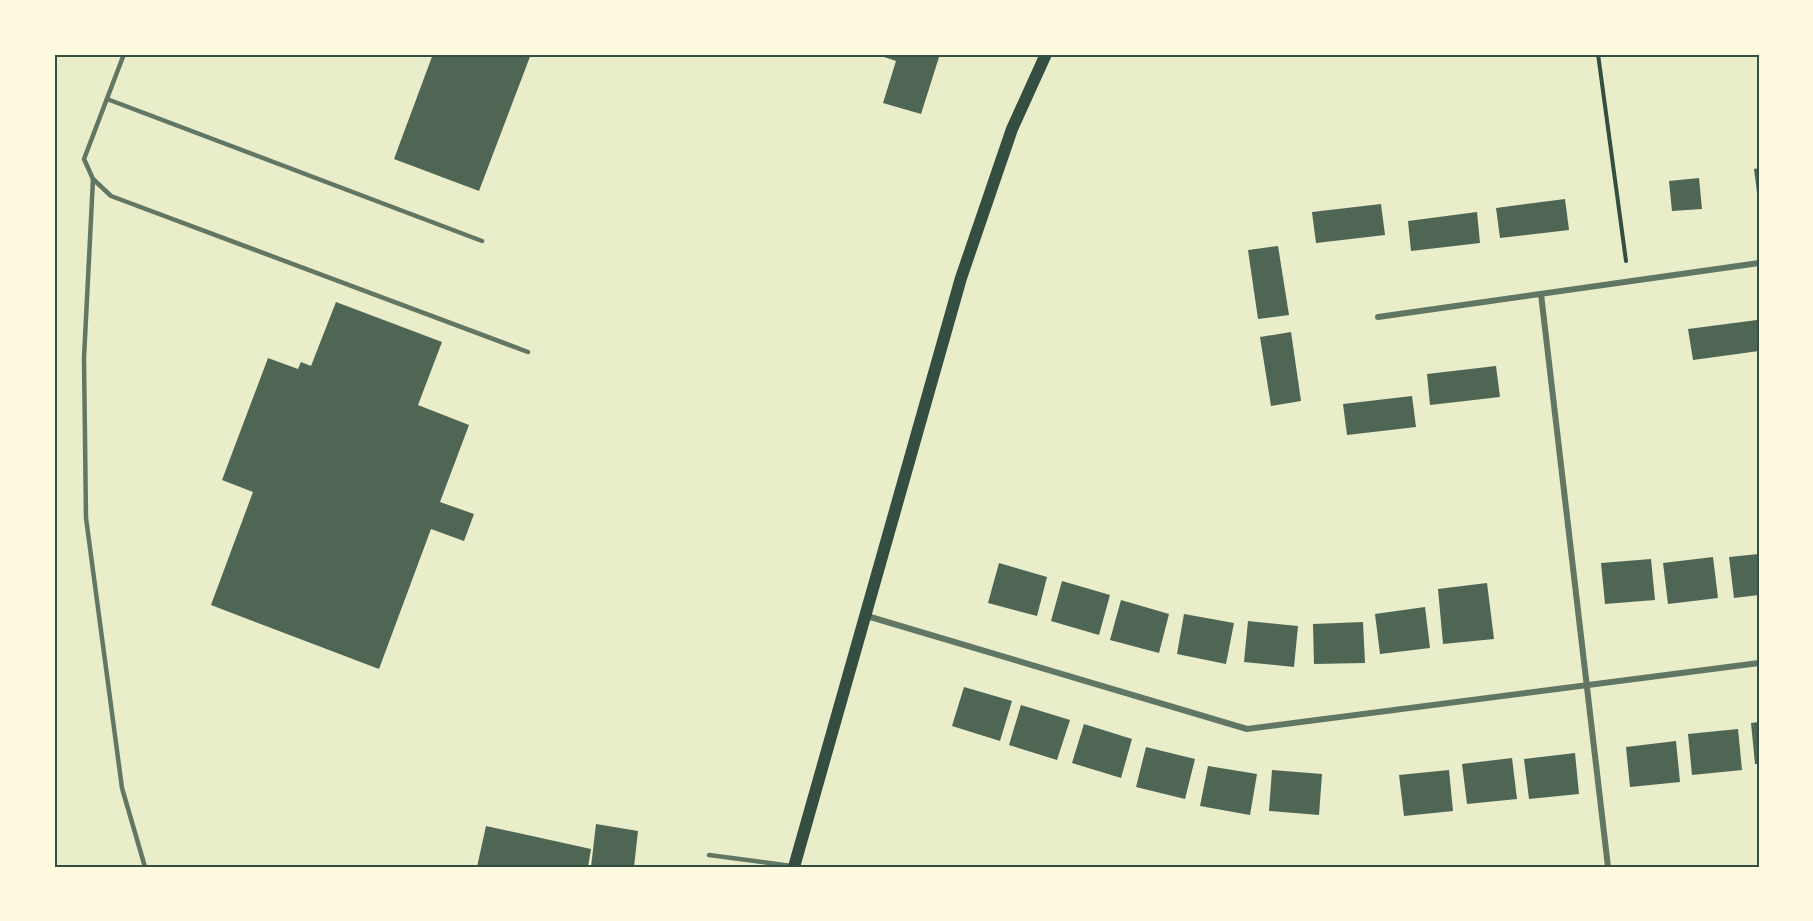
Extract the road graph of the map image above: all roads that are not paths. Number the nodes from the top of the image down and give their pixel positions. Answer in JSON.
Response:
{"nodes":[{"id":1,"x":124,"y":54,"type":"edge"},
{"id":2,"x":1046,"y":54,"type":"edge"},
{"id":3,"x":107,"y":99,"type":"junction"},
{"id":4,"x":93,"y":179,"type":"junction"},
{"id":5,"x":482,"y":241,"type":"dead end"},
{"id":6,"x":1759,"y":263,"type":"edge"},
{"id":7,"x":1541,"y":294,"type":"junction"},
{"id":8,"x":1378,"y":317,"type":"dead end"},
{"id":9,"x":528,"y":352,"type":"dead end"},
{"id":10,"x":867,"y":616,"type":"junction"},
{"id":11,"x":1759,"y":663,"type":"edge"},
{"id":12,"x":1586,"y":686,"type":"junction"},
{"id":13,"x":709,"y":855,"type":"dead end"},
{"id":14,"x":145,"y":867,"type":"edge"},
{"id":15,"x":795,"y":867,"type":"edge"},
{"id":16,"x":1608,"y":867,"type":"edge"}],
"edges":[{"from":1,"to":3,"type":"lane"},
{"from":2,"to":10,"type":"main road"},
{"from":3,"to":4,"type":"lane"},
{"from":3,"to":5,"type":"lane"},
{"from":4,"to":9,"type":"lane"},
{"from":4,"to":14,"type":"lane"},
{"from":6,"to":7,"type":"street"},
{"from":7,"to":8,"type":"street"},
{"from":7,"to":12,"type":"street"},
{"from":10,"to":12,"type":"street"},
{"from":10,"to":15,"type":"main road"},
{"from":11,"to":12,"type":"street"},
{"from":12,"to":16,"type":"street"},
{"from":13,"to":15,"type":"lane"}]}
